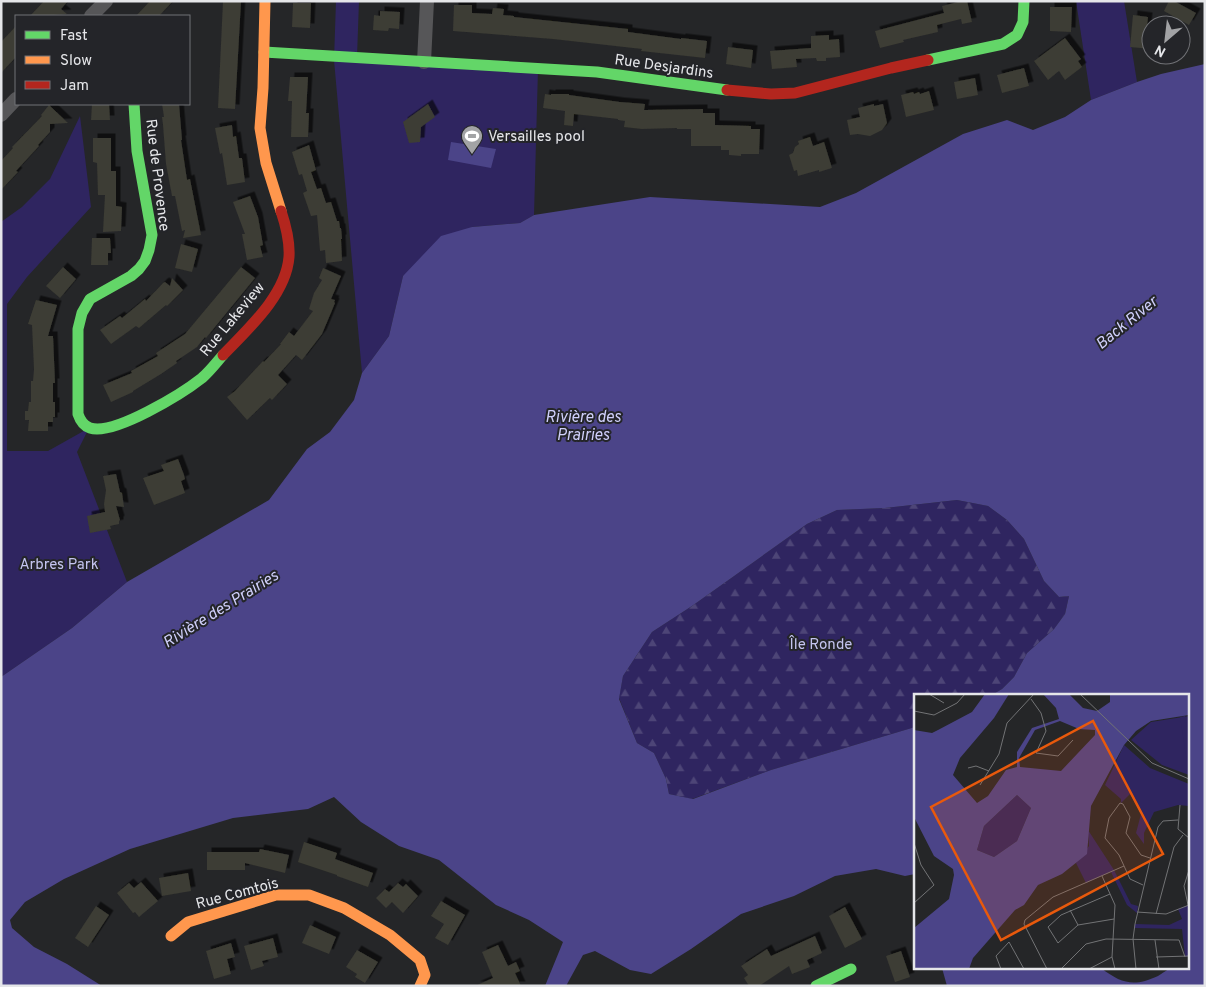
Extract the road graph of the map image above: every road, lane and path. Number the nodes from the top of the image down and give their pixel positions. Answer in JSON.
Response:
{"nodes":[{"id":1,"x":106,"y":1,"type":"edge"},
{"id":2,"x":265,"y":1,"type":"edge"},
{"id":3,"x":427,"y":1,"type":"edge"},
{"id":4,"x":1024,"y":1,"type":"edge"},
{"id":5,"x":93,"y":15,"type":"edge"},
{"id":6,"x":264,"y":52,"type":"junction"},
{"id":7,"x":424,"y":62,"type":"junction"},
{"id":8,"x":15,"y":100,"type":"edge"},
{"id":9,"x":134,"y":105,"type":"edge"},
{"id":10,"x":1,"y":115,"type":"edge"},
{"id":11,"x":84,"y":425,"type":"joint"},
{"id":12,"x":170,"y":936,"type":"dead end"},
{"id":13,"x":851,"y":969,"type":"dead end"},
{"id":14,"x":420,"y":986,"type":"edge"},
{"id":15,"x":816,"y":986,"type":"edge"}],
"edges":[{"from":1,"to":5,"type":"street"},
{"from":2,"to":6,"type":"street","name":"Rue Lakeview"},
{"from":3,"to":7,"type":"street"},
{"from":4,"to":7,"type":"street","name":"Rue Desjardins"},
{"from":6,"to":7,"type":"street","name":"Rue Desjardins"},
{"from":6,"to":11,"type":"street","name":"Rue Lakeview"},
{"from":8,"to":10,"type":"street"},
{"from":9,"to":11,"type":"street","name":"Rue de Provence"},
{"from":12,"to":14,"type":"street","name":"Rue Comtois"},
{"from":13,"to":15,"type":"street"}]}
